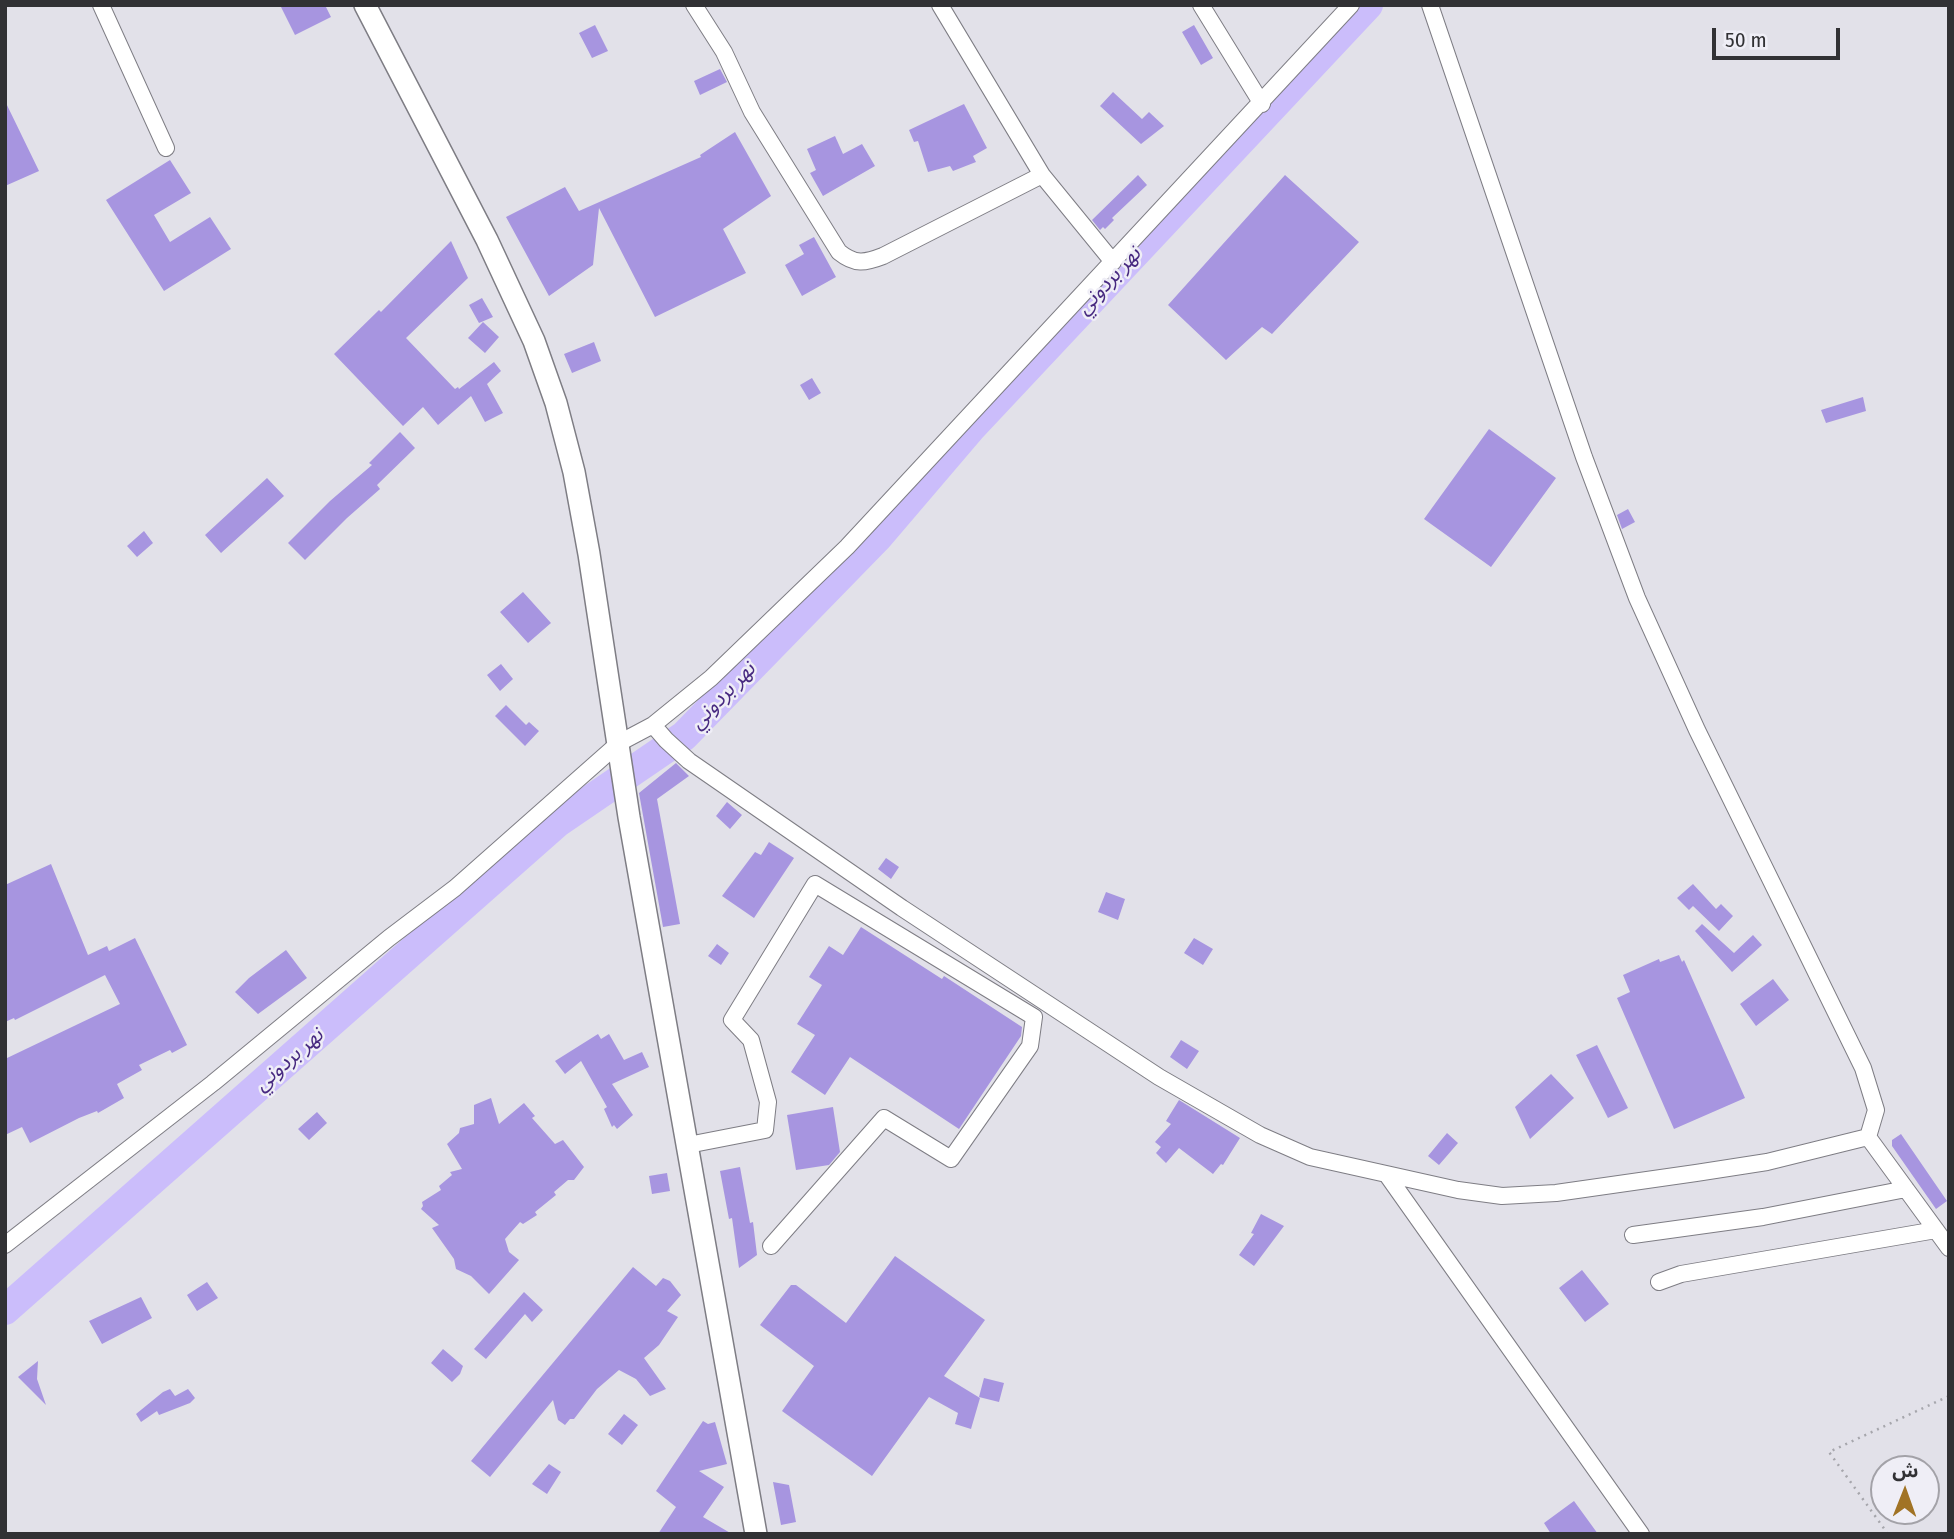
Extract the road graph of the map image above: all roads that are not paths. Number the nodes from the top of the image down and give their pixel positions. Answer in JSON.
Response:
{"nodes":[{"id":1,"x":101,"y":5,"type":"edge"},
{"id":2,"x":365,"y":5,"type":"edge"},
{"id":3,"x":694,"y":5,"type":"edge"},
{"id":4,"x":940,"y":5,"type":"edge"},
{"id":5,"x":1201,"y":5,"type":"edge"},
{"id":6,"x":1351,"y":5,"type":"edge"},
{"id":7,"x":1430,"y":5,"type":"edge"},
{"id":8,"x":1262,"y":104,"type":"junction"},
{"id":9,"x":166,"y":148,"type":"dead end"},
{"id":10,"x":1042,"y":175,"type":"junction"},
{"id":11,"x":1113,"y":262,"type":"junction"},
{"id":12,"x":653,"y":725,"type":"junction"},
{"id":13,"x":620,"y":752,"type":"junction"},
{"id":14,"x":1868,"y":1136,"type":"junction"},
{"id":15,"x":688,"y":1146,"type":"junction"},
{"id":16,"x":1387,"y":1175,"type":"junction"},
{"id":17,"x":1906,"y":1189,"type":"junction"},
{"id":18,"x":1936,"y":1230,"type":"junction"},
{"id":19,"x":1633,"y":1235,"type":"dead end"},
{"id":20,"x":5,"y":1245,"type":"edge"},
{"id":21,"x":771,"y":1246,"type":"dead end"},
{"id":22,"x":1949,"y":1248,"type":"edge"},
{"id":23,"x":1659,"y":1282,"type":"dead end"},
{"id":24,"x":756,"y":1534,"type":"edge"},
{"id":25,"x":1641,"y":1534,"type":"edge"}],
"edges":[{"from":1,"to":9,"type":"street"},
{"from":2,"to":13,"type":"main road"},
{"from":3,"to":10,"type":"street"},
{"from":4,"to":10,"type":"street"},
{"from":5,"to":8,"type":"street"},
{"from":6,"to":8,"type":"street"},
{"from":7,"to":14,"type":"street"},
{"from":8,"to":11,"type":"street"},
{"from":10,"to":11,"type":"street"},
{"from":11,"to":12,"type":"street"},
{"from":12,"to":13,"type":"street"},
{"from":12,"to":16,"type":"street"},
{"from":13,"to":15,"type":"main road"},
{"from":13,"to":20,"type":"street"},
{"from":14,"to":16,"type":"street"},
{"from":14,"to":17,"type":"street"},
{"from":15,"to":21,"type":"street"},
{"from":15,"to":24,"type":"main road"},
{"from":16,"to":25,"type":"street"},
{"from":17,"to":18,"type":"street"},
{"from":17,"to":19,"type":"street"},
{"from":18,"to":22,"type":"street"},
{"from":18,"to":23,"type":"street"}]}
